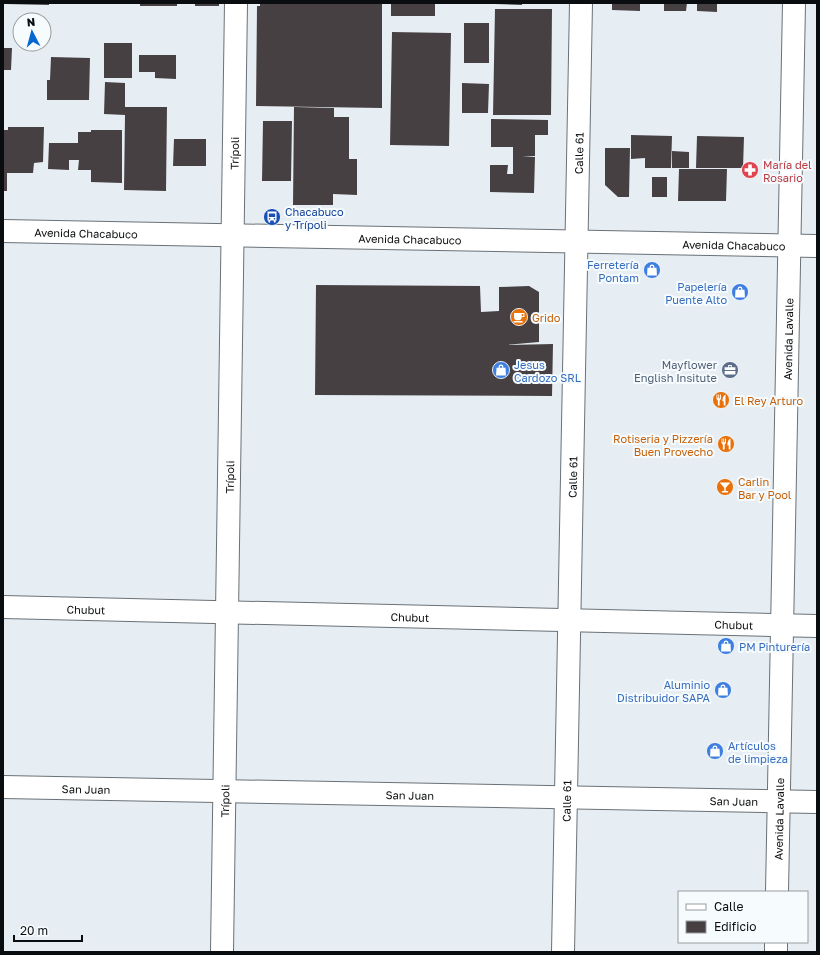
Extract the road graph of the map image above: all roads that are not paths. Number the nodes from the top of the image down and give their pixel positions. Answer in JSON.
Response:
{"nodes":[{"id":1,"x":236,"y":3,"type":"edge"},
{"id":2,"x":581,"y":3,"type":"edge"},
{"id":3,"x":794,"y":3,"type":"edge"},
{"id":4,"x":3,"y":231,"type":"edge"},
{"id":5,"x":232,"y":235,"type":"junction"},
{"id":6,"x":577,"y":242,"type":"junction"},
{"id":7,"x":790,"y":245,"type":"junction"},
{"id":8,"x":817,"y":246,"type":"edge"},
{"id":9,"x":3,"y":607,"type":"edge"},
{"id":10,"x":227,"y":612,"type":"junction"},
{"id":11,"x":570,"y":620,"type":"junction"},
{"id":12,"x":782,"y":625,"type":"junction"},
{"id":13,"x":817,"y":626,"type":"edge"},
{"id":14,"x":3,"y":787,"type":"edge"},
{"id":15,"x":224,"y":792,"type":"junction"},
{"id":16,"x":566,"y":797,"type":"junction"},
{"id":17,"x":779,"y":801,"type":"junction"},
{"id":18,"x":817,"y":802,"type":"edge"},
{"id":19,"x":777,"y":891,"type":"edge"},
{"id":20,"x":222,"y":952,"type":"edge"},
{"id":21,"x":563,"y":952,"type":"edge"}],
"edges":[{"from":1,"to":5,"type":"street","name":"Trípoli"},
{"from":2,"to":6,"type":"street","name":"Calle 61"},
{"from":3,"to":7,"type":"street","name":"Avenida Lavalle"},
{"from":4,"to":5,"type":"street","name":"Avenida Chacabuco"},
{"from":5,"to":6,"type":"street","name":"Avenida Chacabuco"},
{"from":5,"to":10,"type":"street","name":"Trípoli"},
{"from":6,"to":7,"type":"street","name":"Avenida Chacabuco"},
{"from":6,"to":11,"type":"street","name":"Calle 61"},
{"from":7,"to":8,"type":"street","name":"Avenida Chacabuco"},
{"from":7,"to":12,"type":"street","name":"Avenida Lavalle"},
{"from":9,"to":10,"type":"street","name":"Chubut"},
{"from":10,"to":11,"type":"street","name":"Chubut"},
{"from":10,"to":15,"type":"street","name":"Trípoli"},
{"from":11,"to":12,"type":"street","name":"Chubut"},
{"from":11,"to":16,"type":"street","name":"Calle 61"},
{"from":12,"to":13,"type":"street","name":"Chubut"},
{"from":12,"to":17,"type":"street","name":"Avenida Lavalle"},
{"from":14,"to":15,"type":"street","name":"San Juan"},
{"from":15,"to":16,"type":"street","name":"San Juan"},
{"from":15,"to":20,"type":"street","name":"Trípoli"},
{"from":16,"to":17,"type":"street","name":"San Juan"},
{"from":16,"to":21,"type":"street","name":"Calle 61"},
{"from":17,"to":18,"type":"street","name":"San Juan"},
{"from":17,"to":19,"type":"street","name":"Avenida Lavalle"}]}
